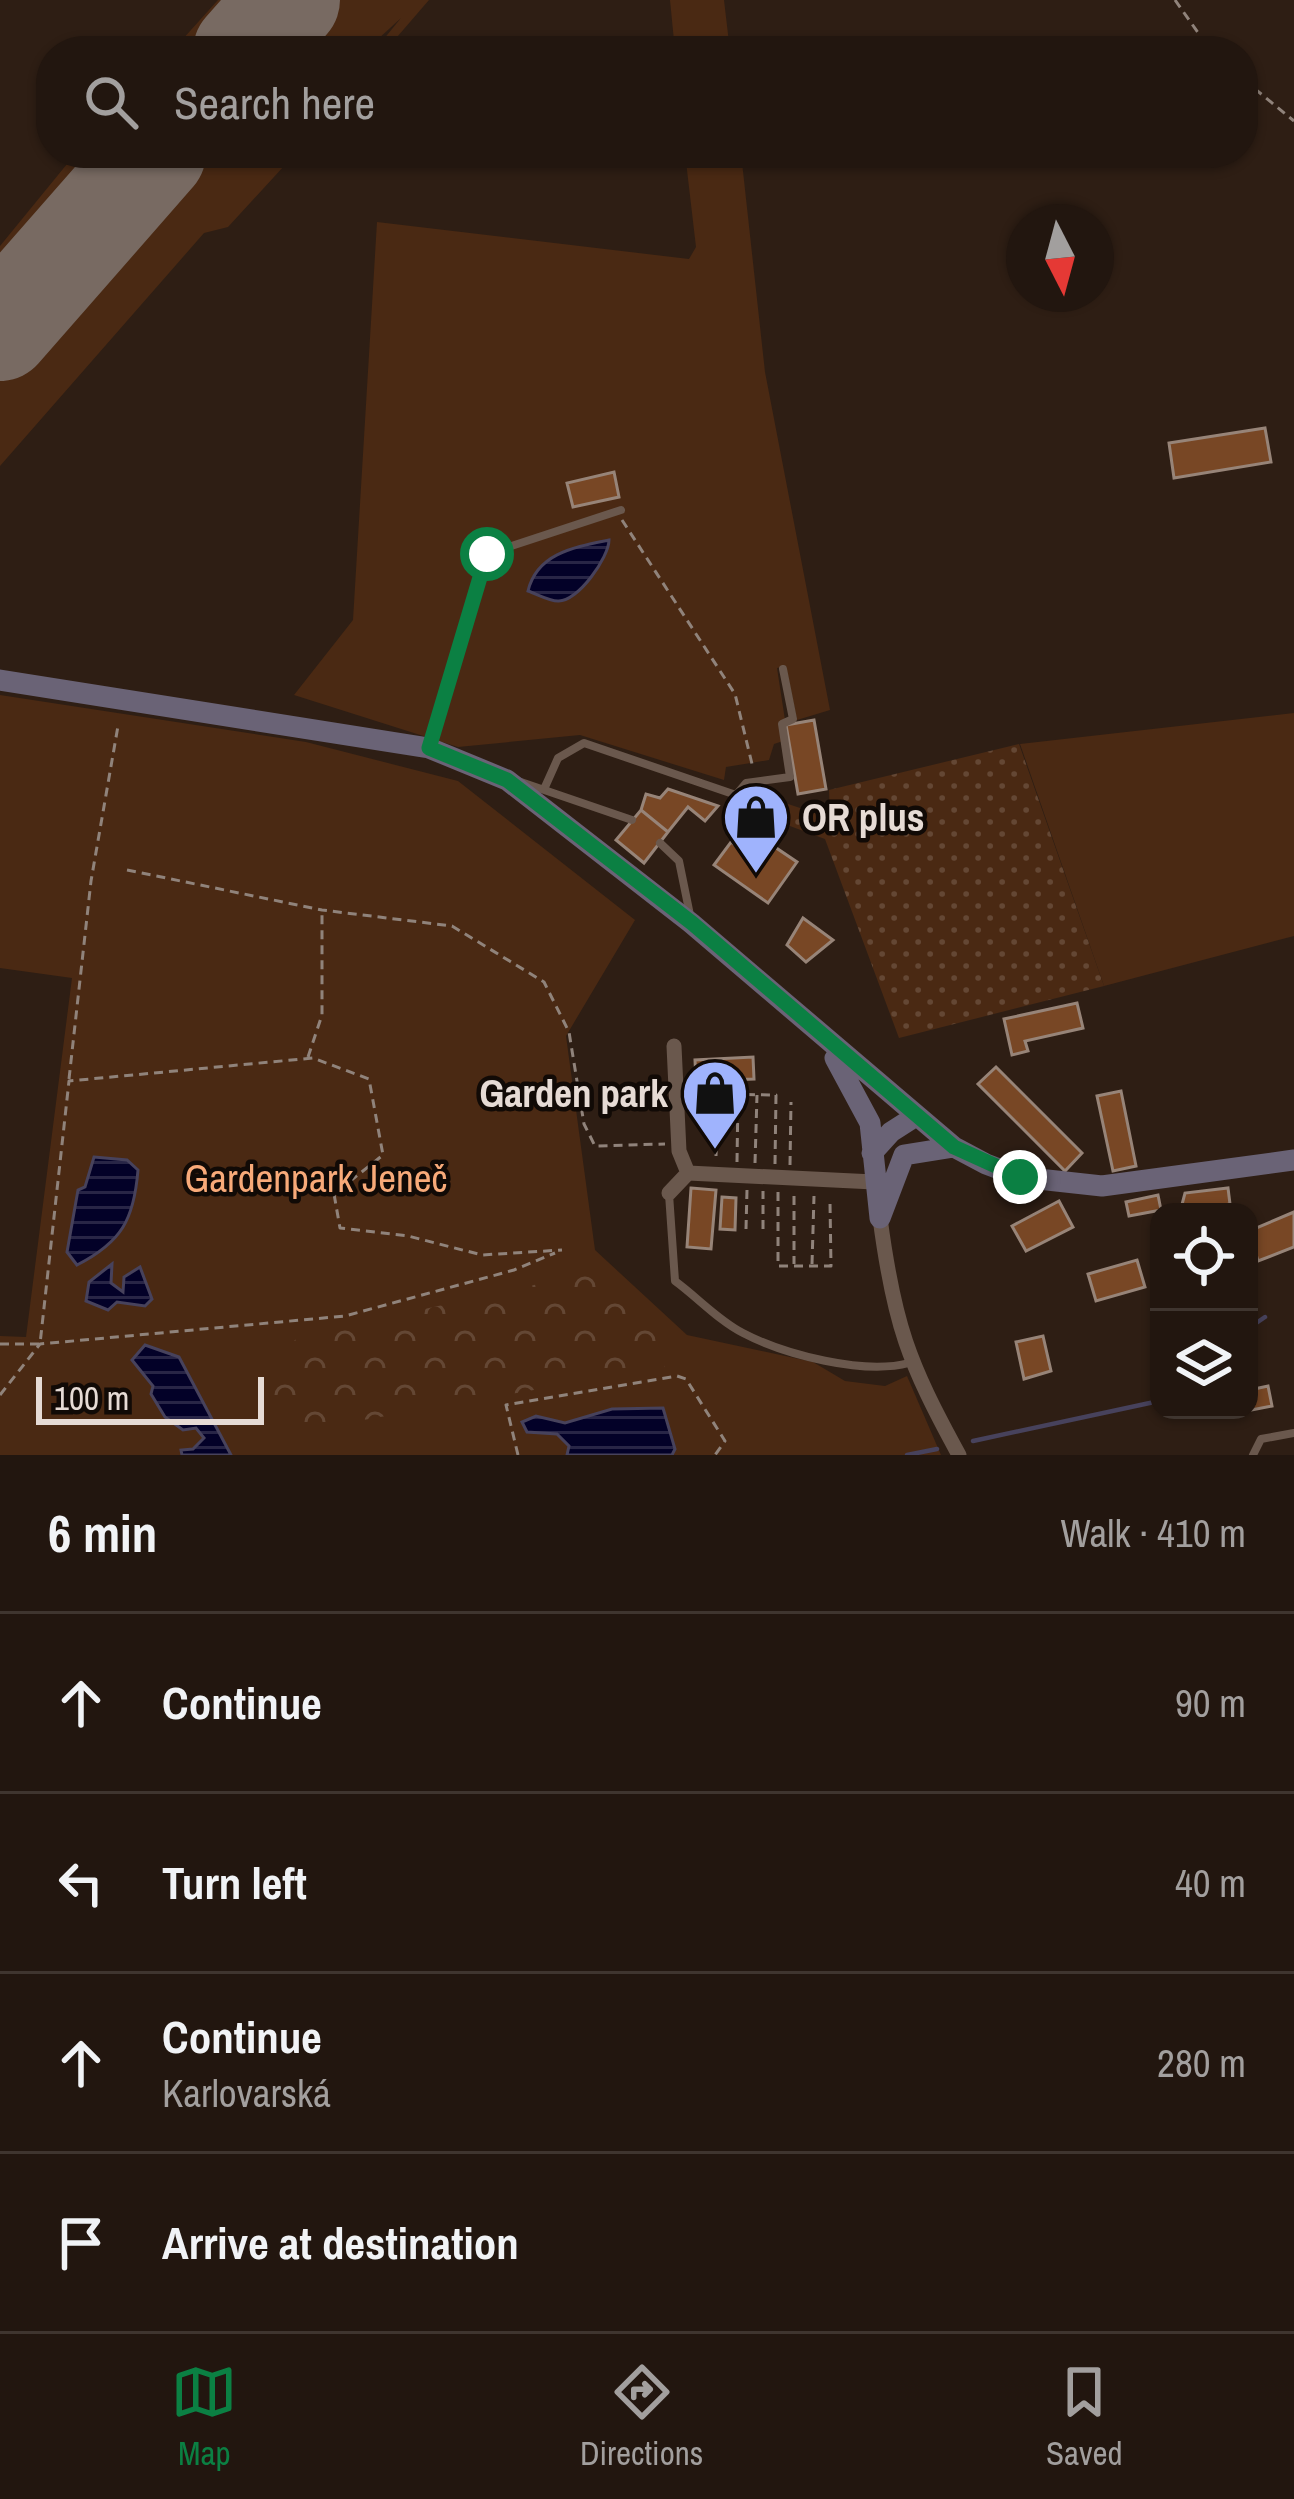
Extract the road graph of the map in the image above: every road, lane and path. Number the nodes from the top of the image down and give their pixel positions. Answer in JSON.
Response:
{"nodes":[{"id":1,"x":1175,"y":0,"type":"edge"},
{"id":2,"x":1200,"y":36,"type":"edge"},
{"id":3,"x":1258,"y":92,"type":"edge"},
{"id":4,"x":1294,"y":122,"type":"edge"},
{"id":5,"x":621,"y":510,"type":"dead end"},
{"id":6,"x":609,"y":514,"type":"junction"},
{"id":7,"x":783,"y":669,"type":"dead end"},
{"id":8,"x":0,"y":680,"type":"edge"},
{"id":9,"x":118,"y":726,"type":"dead end"},
{"id":10,"x":429,"y":748,"type":"junction"},
{"id":11,"x":507,"y":780,"type":"junction"},
{"id":12,"x":757,"y":782,"type":"junction"},
{"id":13,"x":544,"y":787,"type":"junction"},
{"id":14,"x":632,"y":820,"type":"dead end"},
{"id":15,"x":660,"y":843,"type":"dead end"},
{"id":16,"x":127,"y":870,"type":"dead end"},
{"id":17,"x":322,"y":910,"type":"junction"},
{"id":18,"x":692,"y":923,"type":"junction"},
{"id":19,"x":822,"y":1037,"type":"junction"},
{"id":20,"x":674,"y":1046,"type":"dead end"},
{"id":21,"x":308,"y":1058,"type":"junction"},
{"id":22,"x":69,"y":1081,"type":"junction"},
{"id":23,"x":738,"y":1095,"type":"junction"},
{"id":24,"x":757,"y":1095,"type":"junction"},
{"id":25,"x":791,"y":1102,"type":"dead end"},
{"id":26,"x":916,"y":1116,"type":"junction"},
{"id":27,"x":679,"y":1144,"type":"junction"},
{"id":28,"x":954,"y":1147,"type":"junction"},
{"id":29,"x":872,"y":1154,"type":"junction"},
{"id":30,"x":904,"y":1155,"type":"junction"},
{"id":31,"x":1294,"y":1159,"type":"edge"},
{"id":32,"x":688,"y":1173,"type":"junction"},
{"id":33,"x":716,"y":1174,"type":"junction"},
{"id":34,"x":767,"y":1178,"type":"junction"},
{"id":35,"x":814,"y":1180,"type":"junction"},
{"id":36,"x":874,"y":1183,"type":"junction"},
{"id":37,"x":669,"y":1193,"type":"joint"},
{"id":38,"x":830,"y":1203,"type":"dead end"},
{"id":39,"x":880,"y":1218,"type":"junction"},
{"id":40,"x":746,"y":1229,"type":"dead end"},
{"id":41,"x":763,"y":1229,"type":"dead end"},
{"id":42,"x":794,"y":1266,"type":"junction"},
{"id":43,"x":812,"y":1266,"type":"junction"},
{"id":44,"x":0,"y":1344,"type":"edge"},
{"id":45,"x":40,"y":1344,"type":"junction"},
{"id":46,"x":909,"y":1363,"type":"junction"},
{"id":47,"x":1,"y":1392,"type":"edge"},
{"id":48,"x":1294,"y":1433,"type":"edge"},
{"id":49,"x":518,"y":1455,"type":"edge"},
{"id":50,"x":715,"y":1455,"type":"edge"},
{"id":51,"x":959,"y":1455,"type":"edge"},
{"id":52,"x":1253,"y":1455,"type":"edge"}],
"edges":[{"from":1,"to":2,"type":"path"},
{"from":3,"to":4,"type":"path"},
{"from":5,"to":6,"type":"lane"},
{"from":6,"to":10,"type":"lane"},
{"from":6,"to":12,"type":"path"},
{"from":7,"to":12,"type":"lane"},
{"from":8,"to":10,"type":"main road"},
{"from":9,"to":22,"type":"path"},
{"from":10,"to":11,"type":"main road"},
{"from":11,"to":13,"type":"lane"},
{"from":11,"to":18,"type":"main road"},
{"from":12,"to":13,"type":"lane"},
{"from":13,"to":14,"type":"lane"},
{"from":15,"to":18,"type":"lane"},
{"from":16,"to":17,"type":"path"},
{"from":17,"to":21,"type":"path"},
{"from":17,"to":27,"type":"path"},
{"from":18,"to":19,"type":"main road"},
{"from":19,"to":26,"type":"main road"},
{"from":19,"to":29,"type":"main road"},
{"from":20,"to":27,"type":"street"},
{"from":21,"to":22,"type":"path"},
{"from":21,"to":45,"type":"path"},
{"from":22,"to":45,"type":"path"},
{"from":23,"to":24,"type":"path"},
{"from":23,"to":33,"type":"path"},
{"from":23,"to":34,"type":"path"},
{"from":24,"to":34,"type":"path"},
{"from":24,"to":34,"type":"path"},
{"from":25,"to":34,"type":"path"},
{"from":26,"to":28,"type":"main road"},
{"from":26,"to":29,"type":"main road"},
{"from":26,"to":30,"type":"main road"},
{"from":27,"to":32,"type":"street"},
{"from":28,"to":30,"type":"main road"},
{"from":28,"to":31,"type":"main road"},
{"from":29,"to":36,"type":"main road"},
{"from":30,"to":39,"type":"main road"},
{"from":32,"to":33,"type":"street"},
{"from":32,"to":37,"type":"street"},
{"from":33,"to":34,"type":"street"},
{"from":34,"to":35,"type":"street"},
{"from":34,"to":40,"type":"path"},
{"from":34,"to":41,"type":"path"},
{"from":34,"to":42,"type":"path"},
{"from":34,"to":42,"type":"path"},
{"from":35,"to":36,"type":"street"},
{"from":35,"to":43,"type":"path"},
{"from":36,"to":39,"type":"main road"},
{"from":37,"to":46,"type":"lane"},
{"from":38,"to":43,"type":"path"},
{"from":39,"to":46,"type":"street"},
{"from":42,"to":43,"type":"path"},
{"from":44,"to":45,"type":"path"},
{"from":45,"to":47,"type":"path"},
{"from":46,"to":51,"type":"street"},
{"from":48,"to":52,"type":"lane"},
{"from":49,"to":50,"type":"path"}]}
